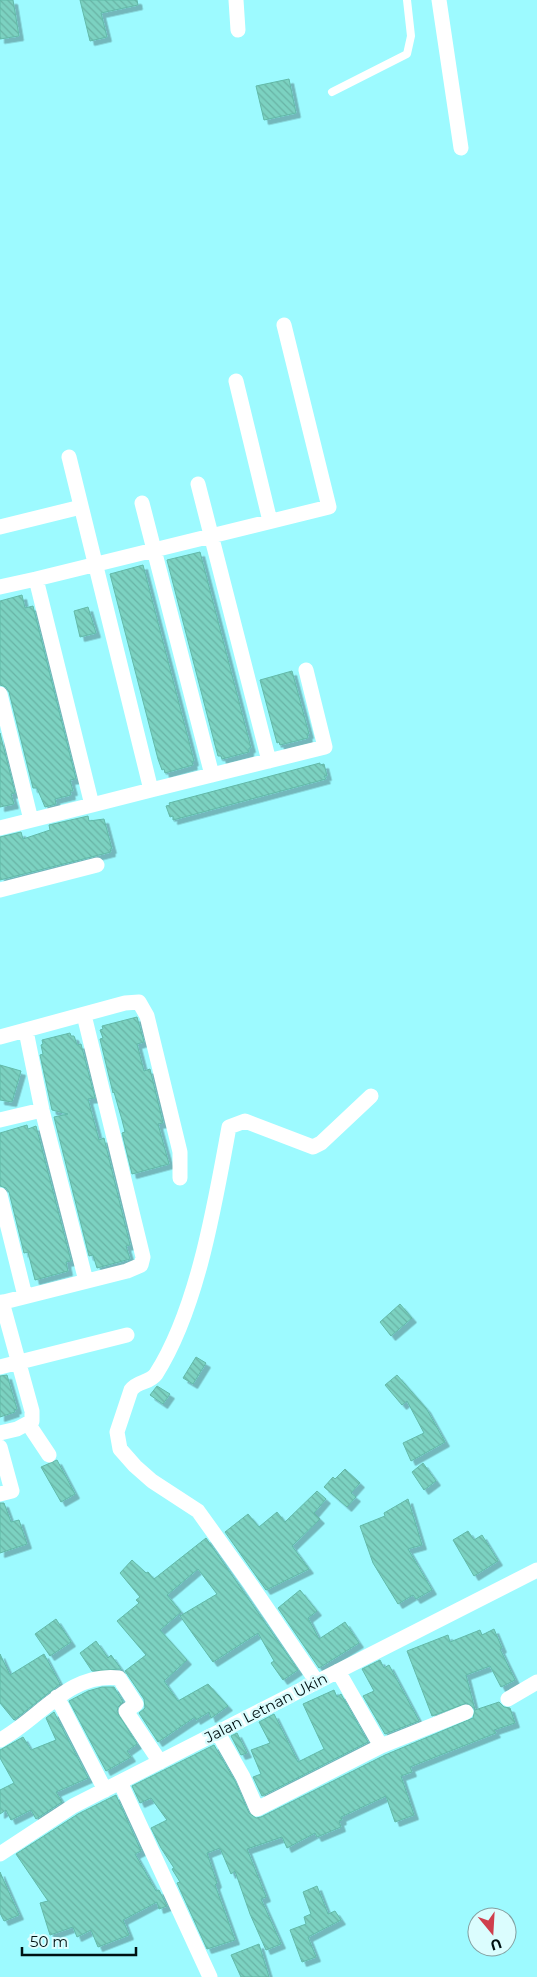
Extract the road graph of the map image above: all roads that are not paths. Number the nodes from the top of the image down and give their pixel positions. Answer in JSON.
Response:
{"nodes":[{"id":1,"x":236,"y":0,"type":"edge"},
{"id":2,"x":407,"y":0,"type":"edge"},
{"id":3,"x":439,"y":0,"type":"edge"},
{"id":4,"x":238,"y":30,"type":"dead end"},
{"id":5,"x":332,"y":92,"type":"dead end"},
{"id":6,"x":461,"y":148,"type":"dead end"},
{"id":7,"x":284,"y":325,"type":"dead end"},
{"id":8,"x":236,"y":381,"type":"dead end"},
{"id":9,"x":69,"y":457,"type":"dead end"},
{"id":10,"x":198,"y":484,"type":"dead end"},
{"id":11,"x":142,"y":503,"type":"dead end"},
{"id":12,"x":81,"y":506,"type":"junction"},
{"id":13,"x":270,"y":521,"type":"junction"},
{"id":14,"x":0,"y":527,"type":"edge"},
{"id":15,"x":211,"y":536,"type":"junction"},
{"id":16,"x":154,"y":550,"type":"junction"},
{"id":17,"x":96,"y":564,"type":"junction"},
{"id":18,"x":36,"y":579,"type":"junction"},
{"id":19,"x":0,"y":587,"type":"edge"},
{"id":20,"x":306,"y":670,"type":"dead end"},
{"id":21,"x":0,"y":694,"type":"edge"},
{"id":22,"x":269,"y":761,"type":"junction"},
{"id":23,"x":212,"y":775,"type":"junction"},
{"id":24,"x":151,"y":790,"type":"junction"},
{"id":25,"x":92,"y":805,"type":"junction"},
{"id":26,"x":32,"y":820,"type":"junction"},
{"id":27,"x":0,"y":828,"type":"edge"},
{"id":28,"x":97,"y":866,"type":"dead end"},
{"id":29,"x":0,"y":890,"type":"edge"},
{"id":30,"x":84,"y":1015,"type":"junction"},
{"id":31,"x":26,"y":1031,"type":"junction"},
{"id":32,"x":0,"y":1037,"type":"edge"},
{"id":33,"x":371,"y":1096,"type":"dead end"},
{"id":34,"x":42,"y":1110,"type":"junction"},
{"id":35,"x":0,"y":1120,"type":"edge"},
{"id":36,"x":180,"y":1178,"type":"dead end"},
{"id":37,"x":0,"y":1195,"type":"edge"},
{"id":38,"x":86,"y":1281,"type":"junction"},
{"id":39,"x":25,"y":1296,"type":"junction"},
{"id":40,"x":1,"y":1303,"type":"edge"},
{"id":41,"x":127,"y":1334,"type":"dead end"},
{"id":42,"x":19,"y":1362,"type":"junction"},
{"id":43,"x":0,"y":1367,"type":"edge"},
{"id":44,"x":32,"y":1421,"type":"junction"},
{"id":45,"x":0,"y":1433,"type":"edge"},
{"id":46,"x":0,"y":1447,"type":"edge"},
{"id":47,"x":49,"y":1455,"type":"dead end"},
{"id":48,"x":0,"y":1494,"type":"edge"},
{"id":49,"x":537,"y":1570,"type":"edge"},
{"id":50,"x":338,"y":1672,"type":"junction"},
{"id":51,"x":316,"y":1682,"type":"junction"},
{"id":52,"x":537,"y":1682,"type":"edge"},
{"id":53,"x":57,"y":1697,"type":"junction"},
{"id":54,"x":508,"y":1699,"type":"dead end"},
{"id":55,"x":466,"y":1712,"type":"dead end"},
{"id":56,"x":218,"y":1733,"type":"junction"},
{"id":57,"x":0,"y":1740,"type":"edge"},
{"id":58,"x":381,"y":1746,"type":"junction"},
{"id":59,"x":160,"y":1762,"type":"junction"},
{"id":60,"x":120,"y":1782,"type":"junction"},
{"id":61,"x":105,"y":1790,"type":"junction"},
{"id":62,"x":0,"y":1854,"type":"edge"},
{"id":63,"x":210,"y":1977,"type":"edge"}],
"edges":[{"from":1,"to":4,"type":"street"},
{"from":2,"to":5,"type":"lane"},
{"from":3,"to":6,"type":"street"},
{"from":7,"to":13,"type":"street"},
{"from":8,"to":13,"type":"street"},
{"from":9,"to":12,"type":"street"},
{"from":10,"to":15,"type":"street"},
{"from":11,"to":16,"type":"street"},
{"from":12,"to":14,"type":"street"},
{"from":12,"to":17,"type":"street"},
{"from":13,"to":15,"type":"street"},
{"from":15,"to":16,"type":"street"},
{"from":15,"to":22,"type":"street"},
{"from":16,"to":17,"type":"street"},
{"from":16,"to":23,"type":"street"},
{"from":17,"to":18,"type":"street"},
{"from":17,"to":24,"type":"street"},
{"from":18,"to":19,"type":"street"},
{"from":18,"to":25,"type":"street"},
{"from":20,"to":22,"type":"street"},
{"from":21,"to":26,"type":"street"},
{"from":22,"to":23,"type":"street"},
{"from":23,"to":24,"type":"street"},
{"from":24,"to":25,"type":"street"},
{"from":25,"to":26,"type":"street"},
{"from":26,"to":27,"type":"street"},
{"from":28,"to":29,"type":"street"},
{"from":30,"to":31,"type":"street"},
{"from":30,"to":36,"type":"street"},
{"from":30,"to":38,"type":"street"},
{"from":31,"to":32,"type":"street"},
{"from":31,"to":34,"type":"street"},
{"from":33,"to":51,"type":"street"},
{"from":34,"to":35,"type":"street"},
{"from":34,"to":38,"type":"street"},
{"from":37,"to":39,"type":"street"},
{"from":38,"to":39,"type":"street"},
{"from":39,"to":40,"type":"street"},
{"from":40,"to":42,"type":"street"},
{"from":41,"to":42,"type":"street"},
{"from":42,"to":43,"type":"street"},
{"from":42,"to":44,"type":"street"},
{"from":44,"to":45,"type":"street"},
{"from":44,"to":47,"type":"street"},
{"from":46,"to":48,"type":"street"},
{"from":49,"to":50,"type":"street","name":"Jalan Letnan Ukin"},
{"from":50,"to":51,"type":"street","name":"Jalan Letnan Ukin"},
{"from":50,"to":58,"type":"street"},
{"from":51,"to":56,"type":"street","name":"Jalan Letnan Ukin"},
{"from":52,"to":54,"type":"street"},
{"from":53,"to":57,"type":"street"},
{"from":53,"to":59,"type":"street"},
{"from":53,"to":61,"type":"street"},
{"from":55,"to":58,"type":"street"},
{"from":56,"to":58,"type":"street"},
{"from":56,"to":59,"type":"street","name":"Jalan Letnan Ukin"},
{"from":59,"to":60,"type":"street","name":"Jalan Letnan Ukin"},
{"from":60,"to":61,"type":"street","name":"Jalan Letnan Ukin"},
{"from":60,"to":63,"type":"street"},
{"from":61,"to":62,"type":"street","name":"Jalan Letnan Ukin"}]}
